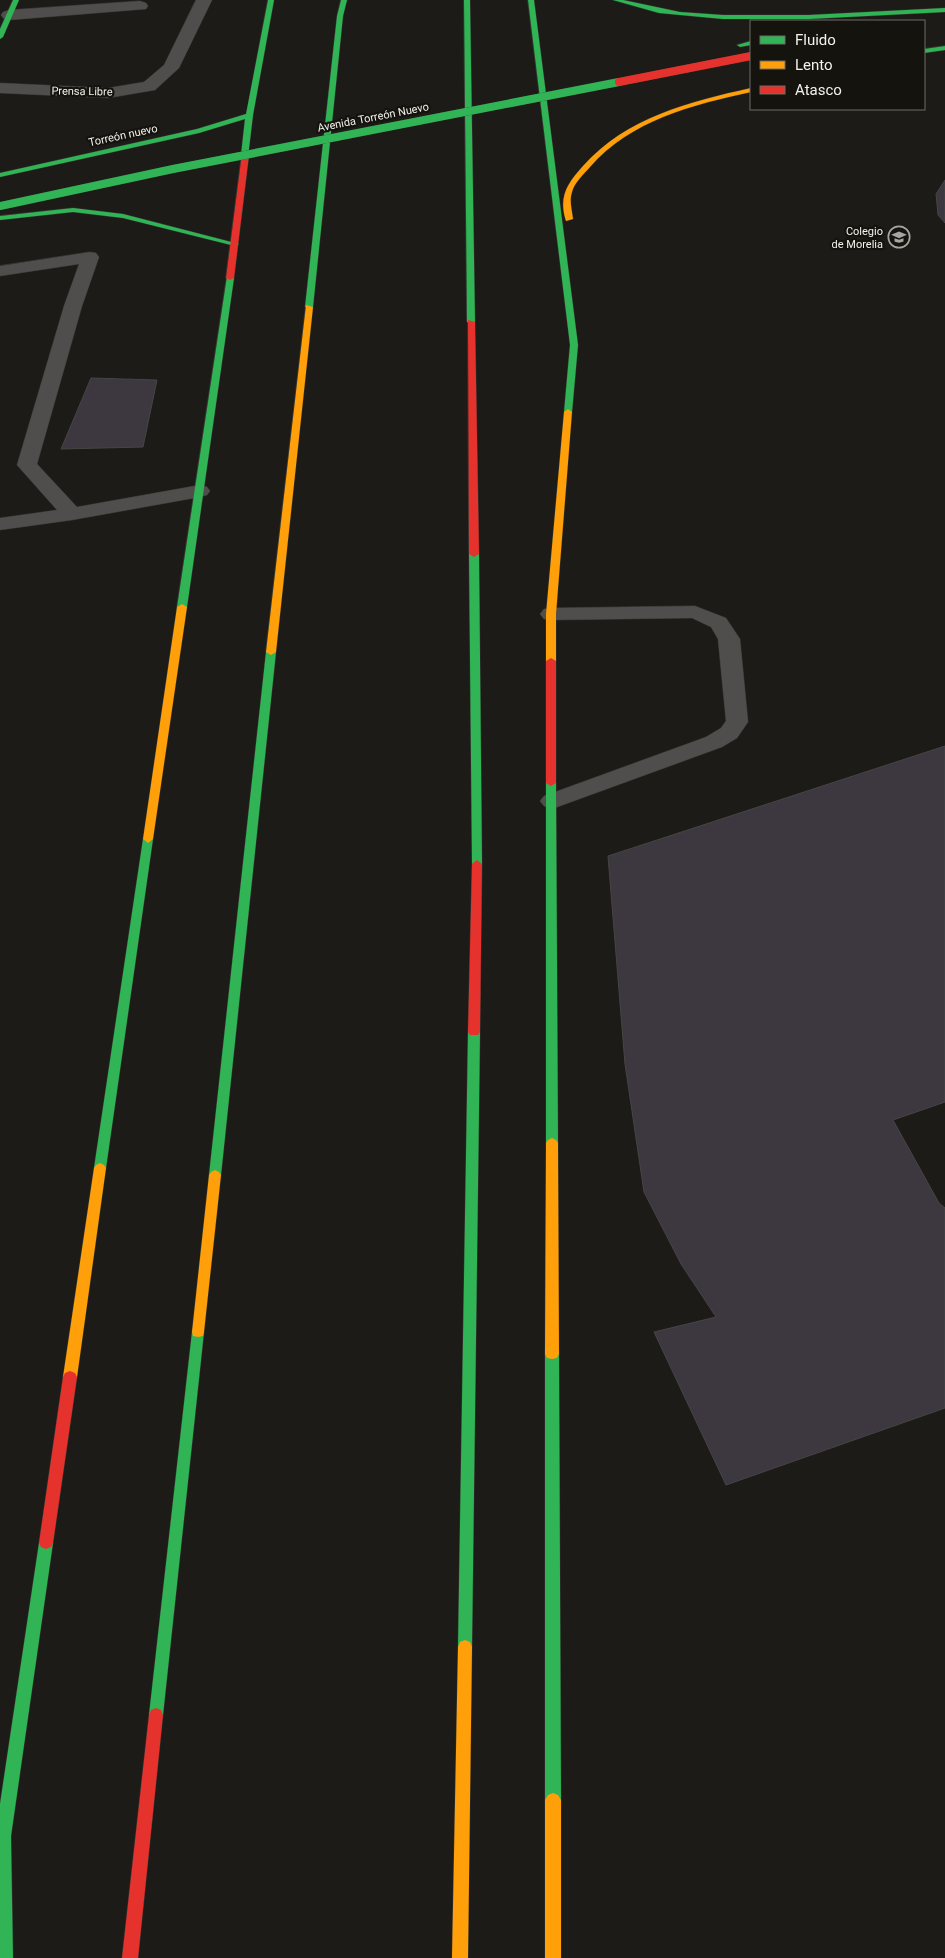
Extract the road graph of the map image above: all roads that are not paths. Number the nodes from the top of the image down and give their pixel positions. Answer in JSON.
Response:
{"nodes":[{"id":1,"x":16,"y":0,"type":"edge"},
{"id":2,"x":204,"y":0,"type":"edge"},
{"id":3,"x":271,"y":0,"type":"edge"},
{"id":4,"x":344,"y":0,"type":"edge"},
{"id":5,"x":466,"y":0,"type":"edge"},
{"id":6,"x":531,"y":0,"type":"edge"},
{"id":7,"x":616,"y":0,"type":"edge"},
{"id":8,"x":140,"y":6,"type":"dead end"},
{"id":9,"x":945,"y":10,"type":"edge"},
{"id":10,"x":9,"y":16,"type":"junction"},
{"id":11,"x":945,"y":22,"type":"edge"},
{"id":12,"x":931,"y":23,"type":"dead end"},
{"id":13,"x":0,"y":37,"type":"edge"},
{"id":14,"x":750,"y":56,"type":"edge"},
{"id":15,"x":555,"y":81,"type":"dead end"},
{"id":16,"x":526,"y":86,"type":"dead end"},
{"id":17,"x":0,"y":88,"type":"edge"},
{"id":18,"x":750,"y":90,"type":"edge"},
{"id":19,"x":477,"y":96,"type":"dead end"},
{"id":20,"x":458,"y":99,"type":"dead end"},
{"id":21,"x":249,"y":115,"type":"junction"},
{"id":22,"x":341,"y":122,"type":"dead end"},
{"id":23,"x":312,"y":127,"type":"dead end"},
{"id":24,"x":263,"y":137,"type":"dead end"},
{"id":25,"x":234,"y":142,"type":"dead end"},
{"id":26,"x":0,"y":174,"type":"edge"},
{"id":27,"x":0,"y":206,"type":"edge"},
{"id":28,"x":0,"y":218,"type":"edge"},
{"id":29,"x":235,"y":244,"type":"junction"},
{"id":30,"x":0,"y":271,"type":"edge"},
{"id":31,"x":574,"y":345,"type":"junction"},
{"id":32,"x":200,"y":491,"type":"junction"},
{"id":33,"x":72,"y":514,"type":"junction"},
{"id":34,"x":0,"y":524,"type":"edge"},
{"id":35,"x":551,"y":614,"type":"junction"},
{"id":36,"x":552,"y":801,"type":"junction"},
{"id":37,"x":3,"y":1835,"type":"junction"},
{"id":38,"x":0,"y":1856,"type":"edge"},
{"id":39,"x":5,"y":1958,"type":"edge"},
{"id":40,"x":130,"y":1958,"type":"edge"},
{"id":41,"x":460,"y":1958,"type":"edge"},
{"id":42,"x":553,"y":1958,"type":"edge"}],
"edges":[{"from":1,"to":10,"type":"main road"},
{"from":2,"to":17,"type":"street","name":"Prensa Libre"},
{"from":3,"to":21,"type":"main road"},
{"from":4,"to":40,"type":"main road"},
{"from":5,"to":41,"type":"main road"},
{"from":6,"to":31,"type":"main road"},
{"from":7,"to":9,"type":"main road"},
{"from":8,"to":10,"type":"street"},
{"from":10,"to":13,"type":"main road"},
{"from":11,"to":12,"type":"main road"},
{"from":14,"to":27,"type":"main road","name":"Avenida Torreón Nuevo","bridge":true},
{"from":15,"to":16,"type":"main road"},
{"from":18,"to":31,"type":"main road"},
{"from":19,"to":20,"type":"main road"},
{"from":21,"to":26,"type":"main road","name":"Torreón nuevo"},
{"from":21,"to":29,"type":"main road"},
{"from":22,"to":23,"type":"main road","name":"Avenida Torreón Nuevo"},
{"from":24,"to":25,"type":"main road"},
{"from":28,"to":29,"type":"main road"},
{"from":29,"to":32,"type":"main road"},
{"from":30,"to":33,"type":"lane"},
{"from":31,"to":35,"type":"main road"},
{"from":32,"to":33,"type":"lane"},
{"from":32,"to":37,"type":"main road"},
{"from":33,"to":34,"type":"lane"},
{"from":35,"to":36,"type":"main road"},
{"from":35,"to":36,"type":"lane"},
{"from":36,"to":42,"type":"main road"},
{"from":37,"to":38,"type":"main road"},
{"from":37,"to":39,"type":"main road"}]}
